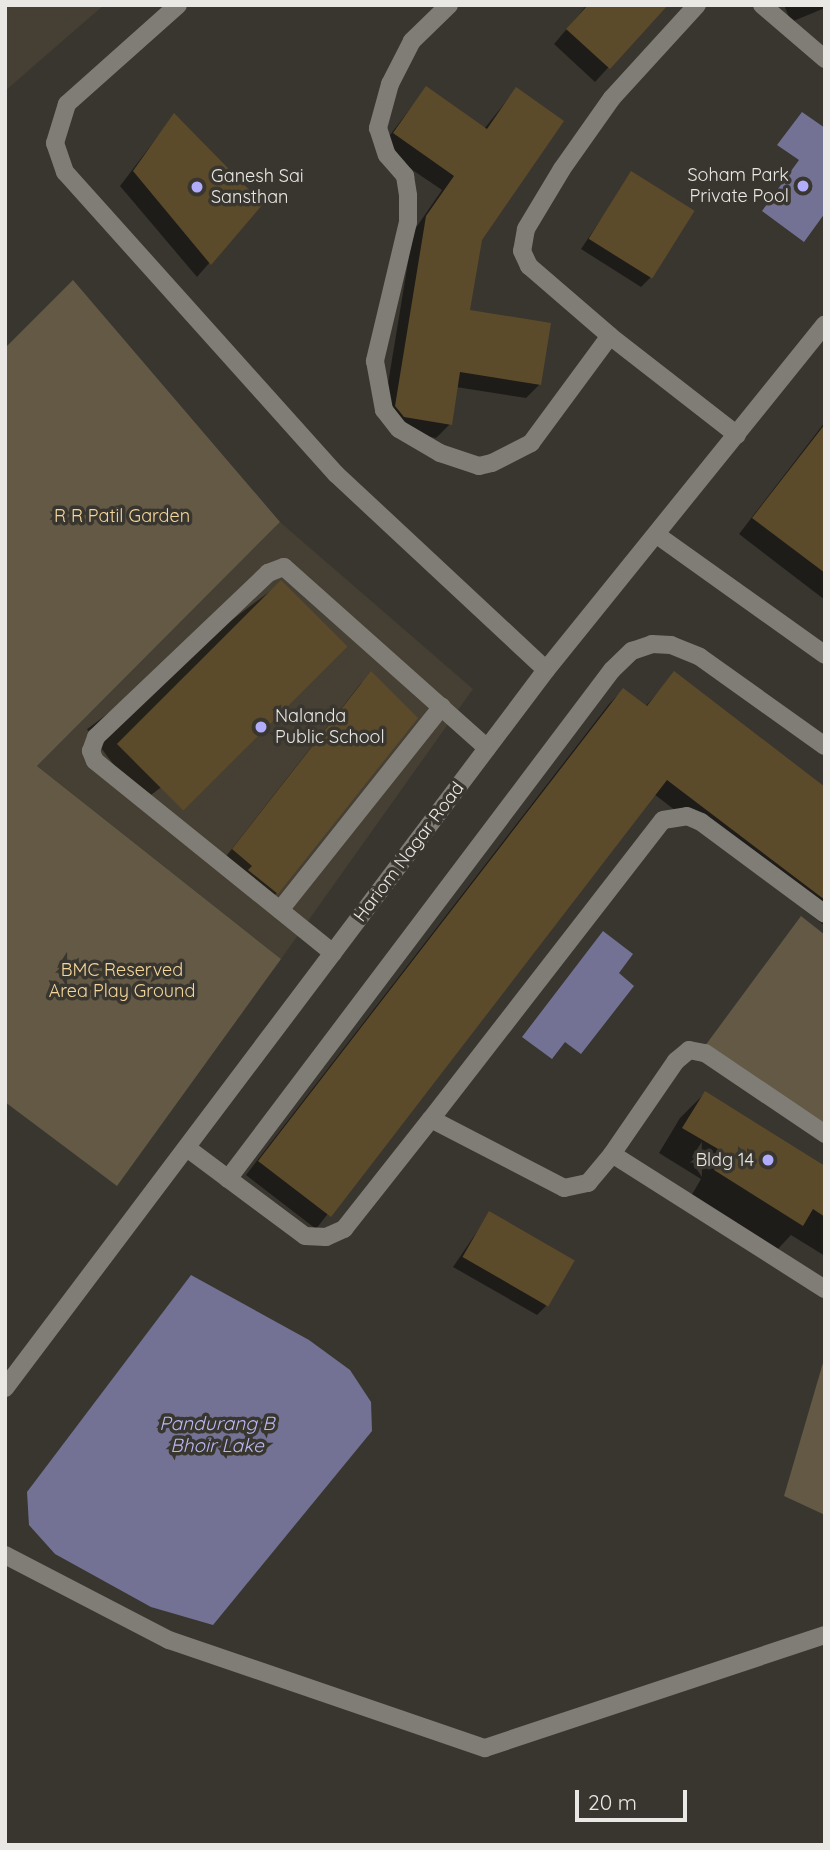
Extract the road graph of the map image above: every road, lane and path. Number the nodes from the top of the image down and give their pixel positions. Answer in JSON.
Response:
{"nodes":[{"id":1,"x":178,"y":5,"type":"edge"},
{"id":2,"x":449,"y":5,"type":"edge"},
{"id":3,"x":697,"y":5,"type":"edge"},
{"id":4,"x":762,"y":5,"type":"edge"},
{"id":5,"x":825,"y":59,"type":"edge"},
{"id":6,"x":825,"y":324,"type":"edge"},
{"id":7,"x":610,"y":336,"type":"junction"},
{"id":8,"x":737,"y":435,"type":"junction"},
{"id":9,"x":657,"y":535,"type":"junction"},
{"id":10,"x":825,"y":655,"type":"edge"},
{"id":11,"x":546,"y":670,"type":"junction"},
{"id":12,"x":442,"y":706,"type":"junction"},
{"id":13,"x":825,"y":746,"type":"edge"},
{"id":14,"x":487,"y":747,"type":"junction"},
{"id":15,"x":280,"y":910,"type":"junction"},
{"id":16,"x":825,"y":914,"type":"edge"},
{"id":17,"x":333,"y":953,"type":"junction"},
{"id":18,"x":432,"y":1119,"type":"junction"},
{"id":19,"x":825,"y":1134,"type":"edge"},
{"id":20,"x":187,"y":1148,"type":"junction"},
{"id":21,"x":612,"y":1154,"type":"junction"},
{"id":22,"x":228,"y":1178,"type":"junction"},
{"id":23,"x":825,"y":1289,"type":"edge"},
{"id":24,"x":5,"y":1388,"type":"edge"},
{"id":25,"x":5,"y":1555,"type":"edge"},
{"id":26,"x":825,"y":1635,"type":"edge"}],
"edges":[{"from":1,"to":11,"type":"street"},
{"from":2,"to":7,"type":"street"},
{"from":3,"to":7,"type":"street"},
{"from":4,"to":5,"type":"street"},
{"from":6,"to":8,"type":"street","name":"Hariom Nagar Road"},
{"from":7,"to":8,"type":"street"},
{"from":8,"to":9,"type":"street","name":"Hariom Nagar Road"},
{"from":9,"to":10,"type":"street"},
{"from":9,"to":11,"type":"street","name":"Hariom Nagar Road"},
{"from":11,"to":14,"type":"street","name":"Hariom Nagar Road"},
{"from":12,"to":14,"type":"street"},
{"from":12,"to":15,"type":"street"},
{"from":12,"to":15,"type":"street"},
{"from":13,"to":22,"type":"street"},
{"from":14,"to":17,"type":"street","name":"Hariom Nagar Road"},
{"from":15,"to":17,"type":"street"},
{"from":16,"to":18,"type":"street"},
{"from":17,"to":20,"type":"street","name":"Hariom Nagar Road"},
{"from":18,"to":21,"type":"street"},
{"from":18,"to":22,"type":"street"},
{"from":19,"to":21,"type":"street"},
{"from":20,"to":22,"type":"street"},
{"from":20,"to":24,"type":"street","name":"Hariom Nagar Road"},
{"from":21,"to":23,"type":"street"},
{"from":25,"to":26,"type":"street"}]}
